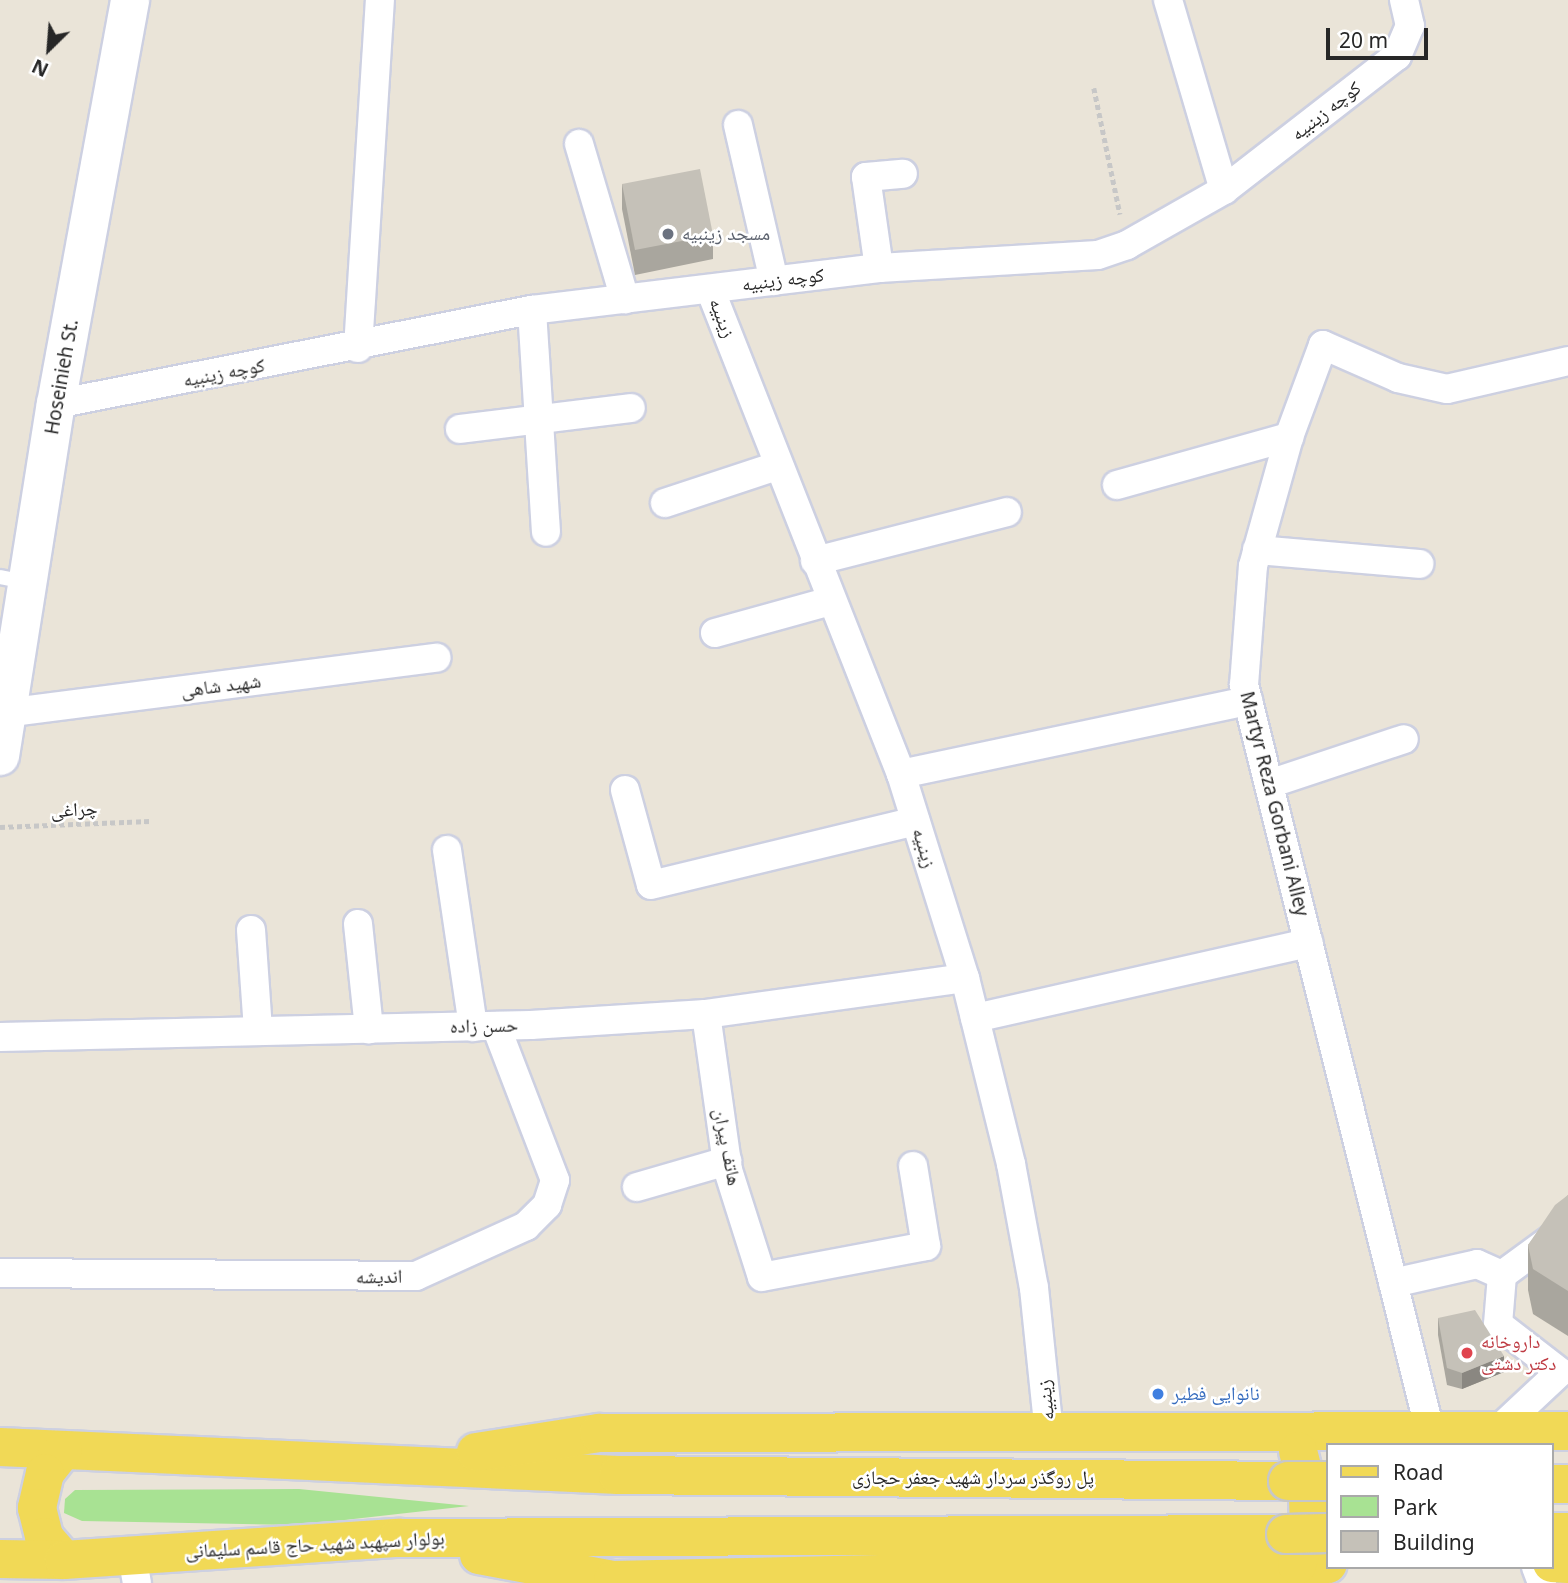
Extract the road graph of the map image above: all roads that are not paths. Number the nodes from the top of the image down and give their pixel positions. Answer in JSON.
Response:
{"nodes":[{"id":1,"x":130,"y":0,"type":"edge"},
{"id":2,"x":380,"y":0,"type":"edge"},
{"id":3,"x":1168,"y":0,"type":"edge"},
{"id":4,"x":1404,"y":0,"type":"edge"},
{"id":5,"x":738,"y":125,"type":"dead end"},
{"id":6,"x":579,"y":144,"type":"dead end"},
{"id":7,"x":903,"y":174,"type":"dead end"},
{"id":8,"x":1224,"y":190,"type":"junction"},
{"id":9,"x":879,"y":268,"type":"junction"},
{"id":10,"x":774,"y":281,"type":"junction"},
{"id":11,"x":710,"y":289,"type":"junction"},
{"id":12,"x":625,"y":299,"type":"junction"},
{"id":13,"x":532,"y":310,"type":"junction"},
{"id":14,"x":358,"y":348,"type":"junction"},
{"id":15,"x":1568,"y":361,"type":"edge"},
{"id":16,"x":56,"y":404,"type":"junction"},
{"id":17,"x":631,"y":408,"type":"dead end"},
{"id":18,"x":536,"y":420,"type":"junction"},
{"id":19,"x":460,"y":429,"type":"dead end"},
{"id":20,"x":1289,"y":437,"type":"junction"},
{"id":21,"x":777,"y":466,"type":"junction"},
{"id":22,"x":1117,"y":485,"type":"dead end"},
{"id":23,"x":664,"y":503,"type":"dead end"},
{"id":24,"x":1007,"y":512,"type":"dead end"},
{"id":25,"x":546,"y":533,"type":"dead end"},
{"id":26,"x":1257,"y":550,"type":"junction"},
{"id":27,"x":815,"y":561,"type":"junction"},
{"id":28,"x":1419,"y":564,"type":"dead end"},
{"id":29,"x":15,"y":580,"type":"edge"},
{"id":30,"x":830,"y":601,"type":"junction"},
{"id":31,"x":715,"y":633,"type":"dead end"},
{"id":32,"x":437,"y":658,"type":"dead end"},
{"id":33,"x":1248,"y":701,"type":"junction"},
{"id":34,"x":5,"y":713,"type":"junction"},
{"id":35,"x":1404,"y":739,"type":"dead end"},
{"id":36,"x":0,"y":756,"type":"edge"},
{"id":37,"x":901,"y":774,"type":"junction"},
{"id":38,"x":1269,"y":783,"type":"junction"},
{"id":39,"x":625,"y":790,"type":"dead end"},
{"id":40,"x":915,"y":821,"type":"junction"},
{"id":41,"x":447,"y":850,"type":"dead end"},
{"id":42,"x":358,"y":924,"type":"dead end"},
{"id":43,"x":251,"y":930,"type":"dead end"},
{"id":44,"x":1309,"y":943,"type":"junction"},
{"id":45,"x":965,"y":978,"type":"junction"},
{"id":46,"x":706,"y":1014,"type":"junction"},
{"id":47,"x":975,"y":1018,"type":"junction"},
{"id":48,"x":484,"y":1027,"type":"junction"},
{"id":49,"x":369,"y":1030,"type":"junction"},
{"id":50,"x":258,"y":1031,"type":"junction"},
{"id":51,"x":0,"y":1037,"type":"edge"},
{"id":52,"x":727,"y":1161,"type":"junction"},
{"id":53,"x":913,"y":1166,"type":"dead end"},
{"id":54,"x":638,"y":1187,"type":"dead end"},
{"id":55,"x":1558,"y":1234,"type":"edge"},
{"id":56,"x":0,"y":1273,"type":"edge"},
{"id":57,"x":1502,"y":1275,"type":"junction"},
{"id":58,"x":1393,"y":1283,"type":"junction"},
{"id":59,"x":1293,"y":1431,"type":"junction"},
{"id":60,"x":1430,"y":1431,"type":"junction"},
{"id":61,"x":1497,"y":1431,"type":"junction"},
{"id":62,"x":1568,"y":1431,"type":"edge"},
{"id":63,"x":1049,"y":1432,"type":"junction"},
{"id":64,"x":0,"y":1447,"type":"edge"},
{"id":65,"x":63,"y":1450,"type":"junction"},
{"id":66,"x":395,"y":1464,"type":"junction"},
{"id":67,"x":1326,"y":1482,"type":"edge"},
{"id":68,"x":1326,"y":1535,"type":"edge"},
{"id":69,"x":398,"y":1538,"type":"junction"},
{"id":70,"x":0,"y":1559,"type":"edge"},
{"id":71,"x":64,"y":1560,"type":"junction"},
{"id":72,"x":1304,"y":1561,"type":"edge"},
{"id":73,"x":134,"y":1569,"type":"edge"},
{"id":74,"x":553,"y":1576,"type":"edge"}],
"edges":[{"from":1,"to":16,"type":"street","name":"Hoseinieh St."},
{"from":2,"to":14,"type":"street"},
{"from":3,"to":8,"type":"street"},
{"from":4,"to":8,"type":"street","name":"کوچه زینبیه"},
{"from":5,"to":10,"type":"street"},
{"from":6,"to":12,"type":"street"},
{"from":7,"to":9,"type":"street"},
{"from":8,"to":9,"type":"street","name":"کوچه زینبیه"},
{"from":9,"to":10,"type":"street","name":"کوچه زینبیه"},
{"from":10,"to":11,"type":"street","name":"کوچه زینبیه"},
{"from":11,"to":12,"type":"street","name":"کوچه زینبیه"},
{"from":11,"to":21,"type":"street","name":"زینبیه"},
{"from":12,"to":13,"type":"street","name":"کوچه زینبیه"},
{"from":13,"to":14,"type":"street","name":"کوچه زینبیه"},
{"from":13,"to":18,"type":"street"},
{"from":14,"to":16,"type":"street","name":"کوچه زینبیه"},
{"from":15,"to":20,"type":"street","name":"Martyr Reza Gorbani Alley"},
{"from":16,"to":29,"type":"street","name":"Hoseinieh St."},
{"from":17,"to":18,"type":"street"},
{"from":18,"to":19,"type":"street"},
{"from":18,"to":25,"type":"street"},
{"from":20,"to":22,"type":"street"},
{"from":20,"to":26,"type":"street","name":"Martyr Reza Gorbani Alley"},
{"from":21,"to":23,"type":"street"},
{"from":21,"to":27,"type":"street","name":"زینبیه"},
{"from":24,"to":27,"type":"street"},
{"from":26,"to":28,"type":"street"},
{"from":26,"to":33,"type":"street","name":"Martyr Reza Gorbani Alley"},
{"from":27,"to":30,"type":"street","name":"زینبیه"},
{"from":29,"to":34,"type":"street","name":"Hoseinieh St."},
{"from":30,"to":31,"type":"street"},
{"from":30,"to":37,"type":"street","name":"زینبیه"},
{"from":32,"to":34,"type":"street","name":"شهید شاهی"},
{"from":33,"to":37,"type":"street"},
{"from":33,"to":38,"type":"street","name":"Martyr Reza Gorbani Alley"},
{"from":34,"to":36,"type":"street","name":"Hoseinieh St."},
{"from":35,"to":38,"type":"street"},
{"from":37,"to":40,"type":"street","name":"زینبیه"},
{"from":38,"to":44,"type":"street","name":"Martyr Reza Gorbani Alley"},
{"from":39,"to":40,"type":"street"},
{"from":40,"to":45,"type":"street","name":"زینبیه"},
{"from":41,"to":48,"type":"street","name":"اندیشه"},
{"from":42,"to":49,"type":"street"},
{"from":43,"to":50,"type":"street"},
{"from":44,"to":47,"type":"street"},
{"from":44,"to":58,"type":"street","name":"Martyr Reza Gorbani Alley"},
{"from":45,"to":46,"type":"street","name":"حسن زاده"},
{"from":45,"to":47,"type":"street","name":"زینبیه"},
{"from":46,"to":48,"type":"street","name":"حسن زاده"},
{"from":46,"to":52,"type":"street","name":"هاتف پیران"},
{"from":47,"to":63,"type":"street","name":"زینبیه"},
{"from":48,"to":49,"type":"street","name":"حسن زاده"},
{"from":48,"to":56,"type":"street","name":"اندیشه"},
{"from":49,"to":50,"type":"street","name":"حسن زاده"},
{"from":50,"to":51,"type":"street","name":"حسن زاده"},
{"from":52,"to":53,"type":"street","name":"هاتف پیران"},
{"from":52,"to":54,"type":"street"},
{"from":55,"to":57,"type":"street"},
{"from":57,"to":58,"type":"street"},
{"from":57,"to":61,"type":"street"},
{"from":58,"to":60,"type":"street","name":"Martyr Reza Gorbani Alley"},
{"from":59,"to":60,"type":"main road"},
{"from":59,"to":63,"type":"main road"},
{"from":59,"to":72,"type":"main road"},
{"from":60,"to":61,"type":"main road"},
{"from":61,"to":62,"type":"main road"},
{"from":63,"to":66,"type":"main road"},
{"from":64,"to":65,"type":"main road"},
{"from":65,"to":66,"type":"main road"},
{"from":65,"to":71,"type":"main road"},
{"from":66,"to":67,"type":"main road","name":"پل روگذر سردار شهید جعفر حجازی","bridge":true},
{"from":68,"to":72,"type":"main road","bridge":true},
{"from":69,"to":72,"type":"main road","name":"بولوار سپهبد شهید حاج قاسم سلیمانی"},
{"from":69,"to":73,"type":"main road","name":"بولوار سپهبد شهید حاج قاسم سلیمانی"},
{"from":69,"to":74,"type":"main road"},
{"from":70,"to":71,"type":"main road","name":"بولوار سپهبد شهید حاج قاسم سلیمانی"},
{"from":71,"to":73,"type":"main road","name":"بولوار سپهبد شهید حاج قاسم سلیمانی"},
{"from":72,"to":74,"type":"main road"}]}
